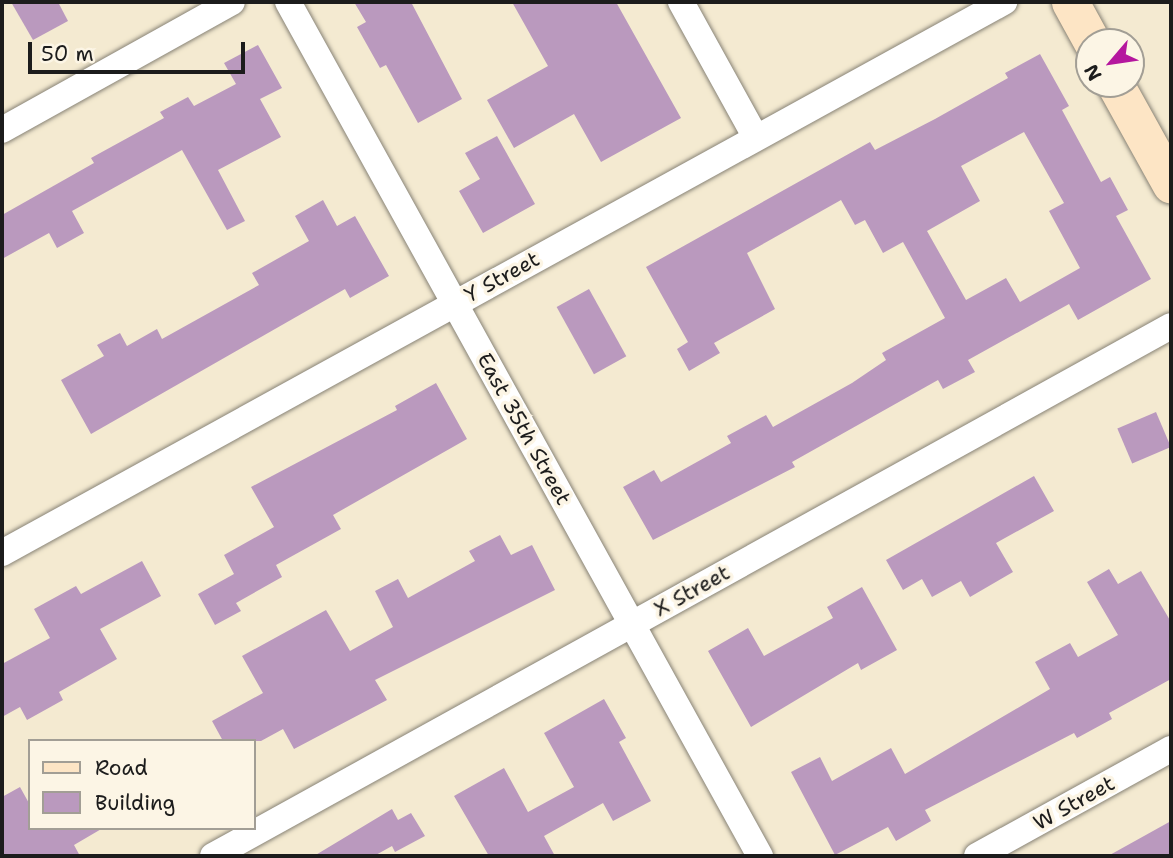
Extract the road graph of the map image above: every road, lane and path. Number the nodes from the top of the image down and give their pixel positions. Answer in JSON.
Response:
{"nodes":[{"id":1,"x":232,"y":2,"type":"edge"},
{"id":2,"x":288,"y":2,"type":"edge"},
{"id":3,"x":681,"y":2,"type":"edge"},
{"id":4,"x":1004,"y":2,"type":"edge"},
{"id":5,"x":1070,"y":2,"type":"edge"},
{"id":6,"x":1084,"y":28,"type":"edge"},
{"id":7,"x":1123,"y":98,"type":"edge"},
{"id":8,"x":2,"y":130,"type":"edge"},
{"id":9,"x":756,"y":138,"type":"junction"},
{"id":10,"x":1171,"y":185,"type":"edge"},
{"id":11,"x":455,"y":303,"type":"junction"},
{"id":12,"x":1171,"y":326,"type":"edge"},
{"id":13,"x":2,"y":553,"type":"edge"},
{"id":14,"x":632,"y":625,"type":"junction"},
{"id":15,"x":1171,"y":749,"type":"edge"},
{"id":16,"x":213,"y":856,"type":"edge"},
{"id":17,"x":760,"y":856,"type":"edge"},
{"id":18,"x":977,"y":856,"type":"edge"}],
"edges":[{"from":1,"to":8,"type":"street"},
{"from":2,"to":11,"type":"street","name":"East 35th Street"},
{"from":3,"to":9,"type":"street"},
{"from":4,"to":9,"type":"street","name":"Y Street"},
{"from":5,"to":6,"type":"street"},
{"from":7,"to":10,"type":"street"},
{"from":9,"to":11,"type":"street","name":"Y Street"},
{"from":11,"to":13,"type":"street","name":"Y Street"},
{"from":11,"to":14,"type":"street","name":"East 35th Street"},
{"from":12,"to":14,"type":"street","name":"X Street"},
{"from":14,"to":16,"type":"street","name":"X Street"},
{"from":14,"to":17,"type":"street","name":"East 35th Street"},
{"from":15,"to":18,"type":"street","name":"W Street"}]}
